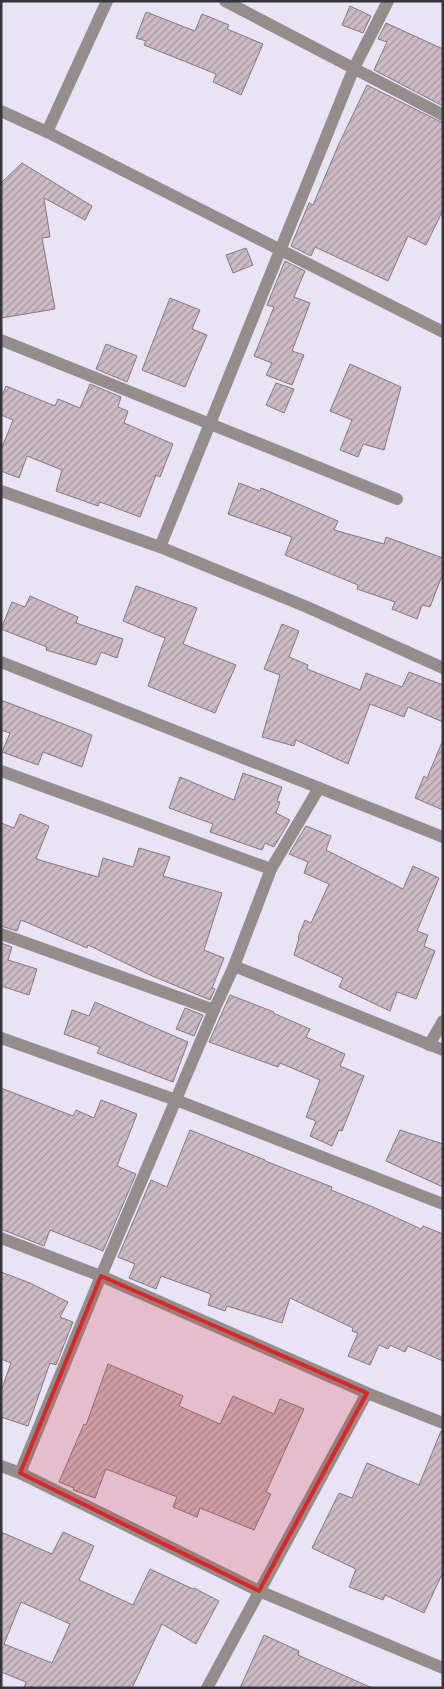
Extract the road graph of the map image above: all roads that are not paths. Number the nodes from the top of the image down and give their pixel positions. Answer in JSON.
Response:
{"nodes":[{"id":1,"x":107,"y":1,"type":"edge"},
{"id":2,"x":225,"y":1,"type":"edge"},
{"id":3,"x":388,"y":1,"type":"edge"},
{"id":4,"x":354,"y":68,"type":"junction"},
{"id":5,"x":1,"y":111,"type":"edge"},
{"id":6,"x":443,"y":115,"type":"edge"},
{"id":7,"x":47,"y":132,"type":"junction"},
{"id":8,"x":282,"y":250,"type":"junction"},
{"id":9,"x":443,"y":332,"type":"edge"},
{"id":10,"x":1,"y":340,"type":"edge"},
{"id":11,"x":211,"y":423,"type":"junction"},
{"id":12,"x":1,"y":491,"type":"edge"},
{"id":13,"x":397,"y":498,"type":"dead end"},
{"id":14,"x":160,"y":547,"type":"junction"},
{"id":15,"x":1,"y":662,"type":"edge"},
{"id":16,"x":443,"y":668,"type":"edge"},
{"id":17,"x":1,"y":771,"type":"edge"},
{"id":18,"x":319,"y":788,"type":"junction"},
{"id":19,"x":443,"y":837,"type":"edge"},
{"id":20,"x":271,"y":869,"type":"junction"},
{"id":21,"x":1,"y":934,"type":"edge"},
{"id":22,"x":234,"y":966,"type":"junction"},
{"id":23,"x":214,"y":1010,"type":"junction"},
{"id":24,"x":443,"y":1021,"type":"edge"},
{"id":25,"x":1,"y":1038,"type":"edge"},
{"id":26,"x":429,"y":1045,"type":"junction"},
{"id":27,"x":443,"y":1050,"type":"edge"},
{"id":28,"x":176,"y":1100,"type":"junction"},
{"id":29,"x":443,"y":1204,"type":"edge"},
{"id":30,"x":1,"y":1238,"type":"edge"},
{"id":31,"x":101,"y":1276,"type":"junction"},
{"id":32,"x":367,"y":1392,"type":"junction"},
{"id":33,"x":443,"y":1424,"type":"edge"},
{"id":34,"x":1,"y":1466,"type":"edge"},
{"id":35,"x":20,"y":1474,"type":"junction"},
{"id":36,"x":259,"y":1591,"type":"junction"},
{"id":37,"x":443,"y":1668,"type":"edge"},
{"id":38,"x":207,"y":1688,"type":"edge"}],
"edges":[{"from":1,"to":7,"type":"street"},
{"from":2,"to":4,"type":"street"},
{"from":3,"to":4,"type":"street"},
{"from":4,"to":6,"type":"street"},
{"from":4,"to":8,"type":"street"},
{"from":5,"to":7,"type":"street"},
{"from":7,"to":8,"type":"street"},
{"from":8,"to":9,"type":"street"},
{"from":8,"to":11,"type":"street"},
{"from":10,"to":11,"type":"street"},
{"from":11,"to":13,"type":"street"},
{"from":11,"to":14,"type":"street"},
{"from":12,"to":14,"type":"street"},
{"from":14,"to":16,"type":"street"},
{"from":15,"to":18,"type":"street"},
{"from":17,"to":20,"type":"street"},
{"from":18,"to":19,"type":"street"},
{"from":18,"to":20,"type":"street"},
{"from":20,"to":22,"type":"street"},
{"from":21,"to":23,"type":"street"},
{"from":22,"to":23,"type":"street"},
{"from":22,"to":26,"type":"street"},
{"from":23,"to":28,"type":"street"},
{"from":24,"to":26,"type":"street"},
{"from":25,"to":28,"type":"street"},
{"from":26,"to":27,"type":"street"},
{"from":28,"to":29,"type":"street"},
{"from":28,"to":31,"type":"street"},
{"from":30,"to":31,"type":"street"},
{"from":31,"to":32,"type":"street"},
{"from":31,"to":35,"type":"street"},
{"from":32,"to":33,"type":"street"},
{"from":32,"to":36,"type":"street"},
{"from":34,"to":35,"type":"street"},
{"from":35,"to":36,"type":"street"},
{"from":36,"to":37,"type":"street"},
{"from":36,"to":38,"type":"street"}]}
